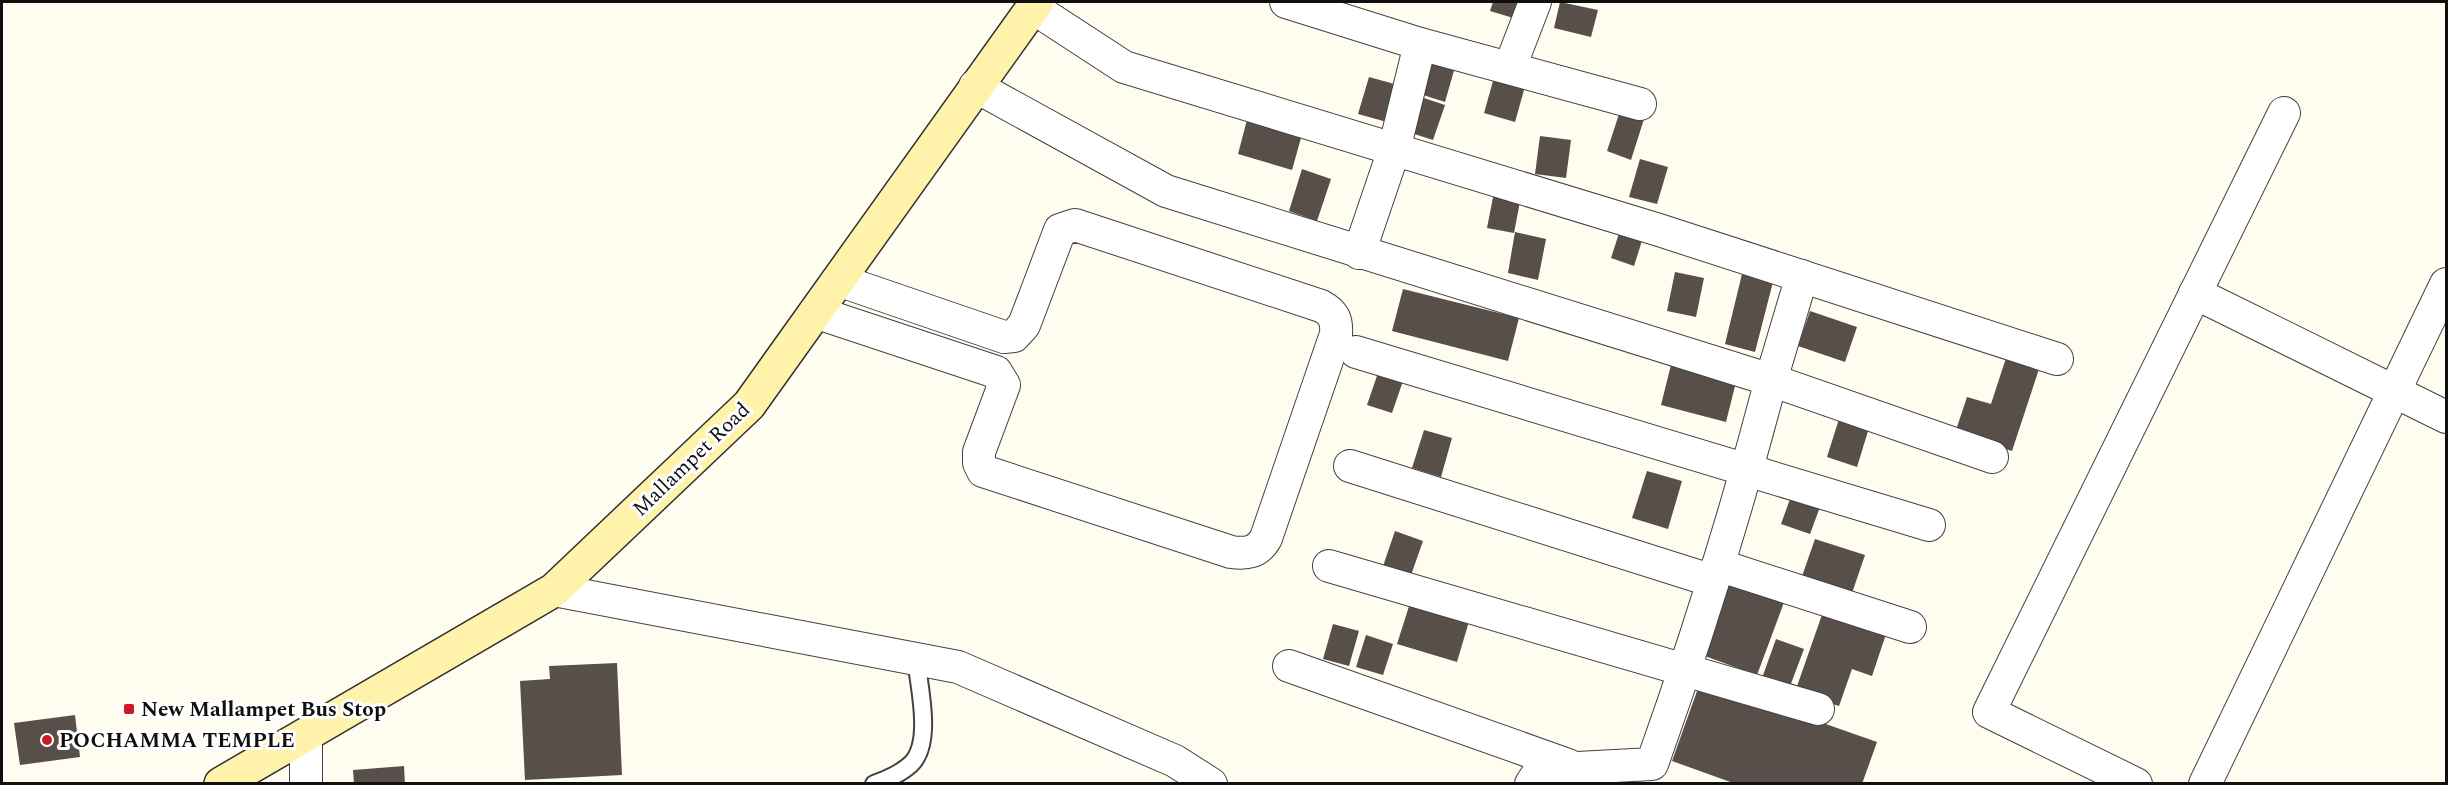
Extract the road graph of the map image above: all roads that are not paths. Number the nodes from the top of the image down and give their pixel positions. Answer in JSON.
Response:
{"nodes":[{"id":1,"x":1286,"y":2,"type":"edge"},
{"id":2,"x":1534,"y":2,"type":"edge"},
{"id":3,"x":1034,"y":4,"type":"edge"},
{"id":4,"x":1420,"y":44,"type":"junction"},
{"id":5,"x":1510,"y":67,"type":"junction"},
{"id":6,"x":975,"y":86,"type":"junction"},
{"id":7,"x":1640,"y":104,"type":"dead end"},
{"id":8,"x":2284,"y":113,"type":"dead end"},
{"id":9,"x":1394,"y":150,"type":"junction"},
{"id":10,"x":1359,"y":253,"type":"junction"},
{"id":11,"x":1802,"y":276,"type":"junction"},
{"id":12,"x":838,"y":280,"type":"junction"},
{"id":13,"x":2446,"y":284,"type":"edge"},
{"id":14,"x":2195,"y":293,"type":"junction"},
{"id":15,"x":815,"y":312,"type":"junction"},
{"id":16,"x":1356,"y":352,"type":"dead end"},
{"id":17,"x":2057,"y":359,"type":"dead end"},
{"id":18,"x":1771,"y":380,"type":"junction"},
{"id":19,"x":2395,"y":391,"type":"junction"},
{"id":20,"x":2446,"y":417,"type":"edge"},
{"id":21,"x":1992,"y":457,"type":"dead end"},
{"id":22,"x":1350,"y":466,"type":"dead end"},
{"id":23,"x":1748,"y":468,"type":"junction"},
{"id":24,"x":1929,"y":525,"type":"dead end"},
{"id":25,"x":1329,"y":566,"type":"dead end"},
{"id":26,"x":1715,"y":573,"type":"junction"},
{"id":27,"x":554,"y":590,"type":"junction"},
{"id":28,"x":1910,"y":627,"type":"dead end"},
{"id":29,"x":916,"y":659,"type":"junction"},
{"id":30,"x":1289,"y":666,"type":"dead end"},
{"id":31,"x":1686,"y":670,"type":"junction"},
{"id":32,"x":1818,"y":709,"type":"dead end"},
{"id":33,"x":306,"y":735,"type":"junction"},
{"id":34,"x":1578,"y":768,"type":"junction"},
{"id":35,"x":1175,"y":772,"type":"edge"},
{"id":36,"x":221,"y":783,"type":"edge"},
{"id":37,"x":306,"y":783,"type":"edge"},
{"id":38,"x":874,"y":783,"type":"edge"},
{"id":39,"x":1211,"y":783,"type":"edge"},
{"id":40,"x":1531,"y":783,"type":"edge"},
{"id":41,"x":2136,"y":783,"type":"edge"},
{"id":42,"x":2205,"y":783,"type":"edge"}],
"edges":[{"from":1,"to":4,"type":"street"},
{"from":2,"to":5,"type":"street"},
{"from":3,"to":6,"type":"main road","name":"Mallampet Road"},
{"from":3,"to":9,"type":"street"},
{"from":4,"to":5,"type":"street"},
{"from":4,"to":9,"type":"street"},
{"from":5,"to":7,"type":"street"},
{"from":6,"to":10,"type":"street"},
{"from":6,"to":12,"type":"main road","name":"Mallampet Road"},
{"from":8,"to":14,"type":"street"},
{"from":9,"to":10,"type":"street"},
{"from":9,"to":11,"type":"street"},
{"from":10,"to":18,"type":"street"},
{"from":11,"to":17,"type":"street"},
{"from":11,"to":18,"type":"street"},
{"from":12,"to":15,"type":"main road","name":"Mallampet Road"},
{"from":12,"to":15,"type":"street"},
{"from":13,"to":19,"type":"street"},
{"from":14,"to":19,"type":"street"},
{"from":14,"to":41,"type":"street"},
{"from":15,"to":27,"type":"main road","name":"Mallampet Road"},
{"from":16,"to":23,"type":"street"},
{"from":18,"to":21,"type":"street"},
{"from":18,"to":23,"type":"street"},
{"from":19,"to":20,"type":"street"},
{"from":19,"to":42,"type":"street"},
{"from":22,"to":26,"type":"street"},
{"from":23,"to":24,"type":"street"},
{"from":23,"to":26,"type":"street"},
{"from":25,"to":31,"type":"street"},
{"from":26,"to":28,"type":"street"},
{"from":26,"to":31,"type":"street"},
{"from":27,"to":29,"type":"street"},
{"from":27,"to":33,"type":"main road","name":"Mallampet Road"},
{"from":29,"to":35,"type":"street"},
{"from":29,"to":38,"type":"lane"},
{"from":30,"to":34,"type":"street"},
{"from":31,"to":32,"type":"street"},
{"from":31,"to":34,"type":"street"},
{"from":33,"to":36,"type":"main road","name":"Mallampet Road"},
{"from":33,"to":37,"type":"street"},
{"from":34,"to":40,"type":"street"},
{"from":35,"to":39,"type":"street"}]}
